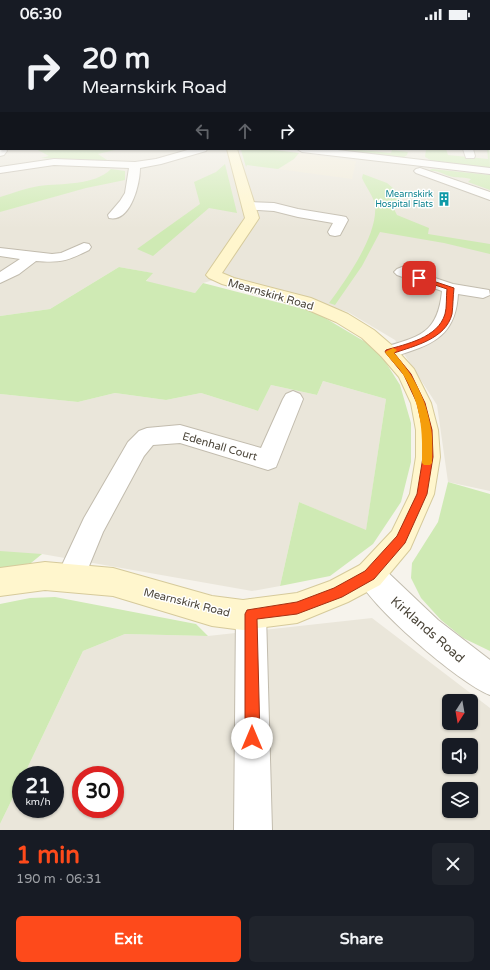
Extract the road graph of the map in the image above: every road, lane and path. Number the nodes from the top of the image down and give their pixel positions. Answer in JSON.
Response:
{"nodes":[{"id":1,"x":183,"y":154,"type":"edge"},
{"id":2,"x":234,"y":154,"type":"edge"},
{"id":3,"x":379,"y":154,"type":"edge"},
{"id":4,"x":416,"y":157,"type":"junction"},
{"id":5,"x":135,"y":165,"type":"junction"},
{"id":6,"x":0,"y":170,"type":"edge"},
{"id":7,"x":490,"y":171,"type":"edge"},
{"id":8,"x":490,"y":196,"type":"edge"},
{"id":9,"x":116,"y":197,"type":"dead end"},
{"id":10,"x":130,"y":197,"type":"junction"},
{"id":11,"x":248,"y":206,"type":"junction"},
{"id":12,"x":114,"y":215,"type":"dead end"},
{"id":13,"x":335,"y":232,"type":"dead end"},
{"id":14,"x":84,"y":247,"type":"dead end"},
{"id":15,"x":0,"y":252,"type":"edge"},
{"id":16,"x":34,"y":255,"type":"junction"},
{"id":17,"x":402,"y":272,"type":"dead end"},
{"id":18,"x":0,"y":278,"type":"edge"},
{"id":19,"x":450,"y":288,"type":"junction"},
{"id":20,"x":483,"y":293,"type":"dead end"},
{"id":21,"x":388,"y":352,"type":"junction"},
{"id":22,"x":293,"y":399,"type":"dead end"},
{"id":23,"x":370,"y":575,"type":"junction"},
{"id":24,"x":70,"y":578,"type":"junction"},
{"id":25,"x":0,"y":582,"type":"edge"},
{"id":26,"x":251,"y":614,"type":"junction"},
{"id":27,"x":490,"y":679,"type":"edge"},
{"id":28,"x":253,"y":830,"type":"edge"}],
"edges":[{"from":1,"to":5,"type":"street"},
{"from":2,"to":11,"type":"street","name":"Mearnskirk Road"},
{"from":3,"to":4,"type":"street"},
{"from":4,"to":7,"type":"street"},
{"from":4,"to":8,"type":"street"},
{"from":5,"to":6,"type":"street"},
{"from":5,"to":10,"type":"street"},
{"from":9,"to":10,"type":"street"},
{"from":10,"to":12,"type":"street"},
{"from":11,"to":13,"type":"street"},
{"from":11,"to":21,"type":"street","name":"Mearnskirk Road"},
{"from":14,"to":16,"type":"street"},
{"from":15,"to":16,"type":"street"},
{"from":16,"to":18,"type":"street"},
{"from":17,"to":19,"type":"street"},
{"from":19,"to":20,"type":"street"},
{"from":19,"to":21,"type":"street"},
{"from":21,"to":23,"type":"street","name":"Mearnskirk Road"},
{"from":22,"to":24,"type":"street","name":"Edenhall Court"},
{"from":23,"to":26,"type":"street","name":"Mearnskirk Road"},
{"from":23,"to":27,"type":"street","name":"Kirklands Road"},
{"from":24,"to":25,"type":"street","name":"Mearnskirk Road"},
{"from":24,"to":26,"type":"street","name":"Mearnskirk Road"},
{"from":26,"to":28,"type":"street"}]}
